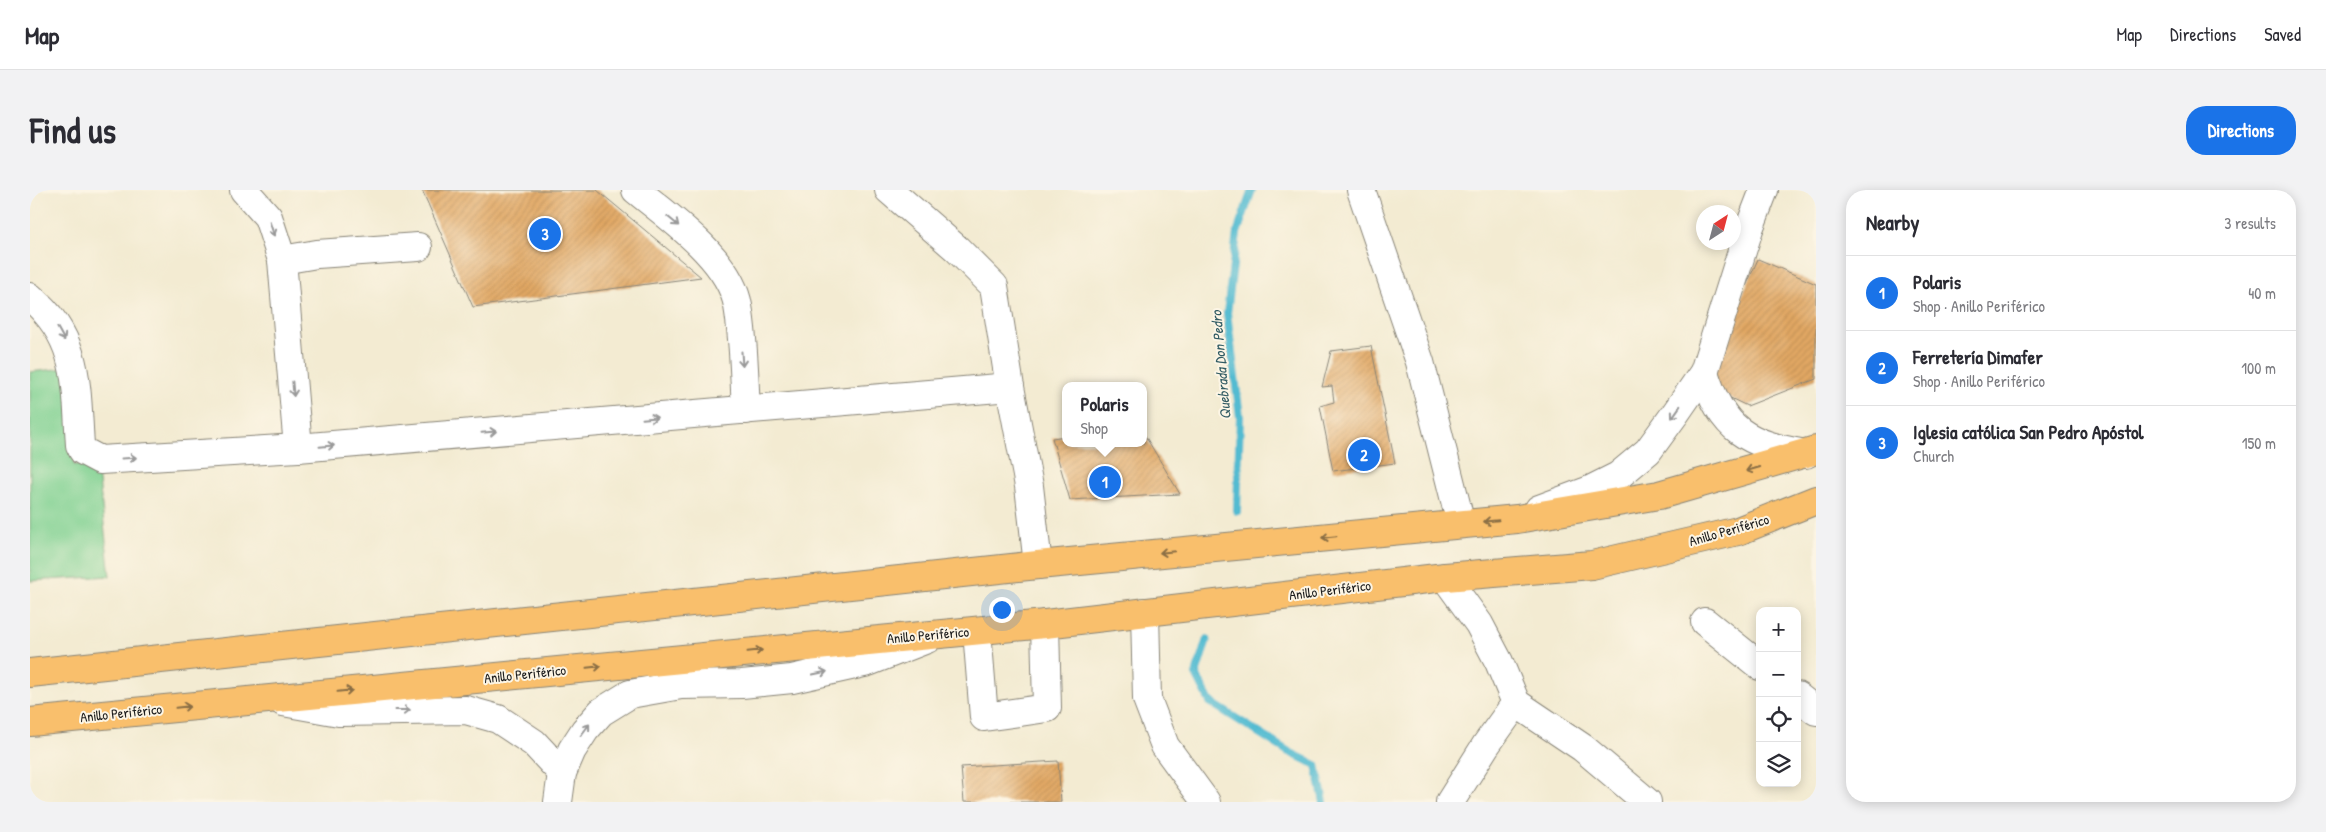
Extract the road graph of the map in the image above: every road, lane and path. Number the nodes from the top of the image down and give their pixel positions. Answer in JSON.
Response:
{"nodes":[{"id":1,"x":244,"y":190,"type":"edge"},
{"id":2,"x":636,"y":190,"type":"edge"},
{"id":3,"x":890,"y":190,"type":"edge"},
{"id":4,"x":1361,"y":190,"type":"edge"},
{"id":5,"x":1764,"y":190,"type":"edge"},
{"id":6,"x":418,"y":247,"type":"dead end"},
{"id":7,"x":282,"y":260,"type":"junction"},
{"id":8,"x":30,"y":298,"type":"edge"},
{"id":9,"x":1704,"y":372,"type":"junction"},
{"id":10,"x":1010,"y":387,"type":"junction"},
{"id":11,"x":746,"y":410,"type":"junction"},
{"id":12,"x":298,"y":448,"type":"junction"},
{"id":13,"x":1811,"y":452,"type":"edge"},
{"id":14,"x":1816,"y":500,"type":"edge"},
{"id":15,"x":1517,"y":519,"type":"junction"},
{"id":16,"x":1461,"y":524,"type":"junction"},
{"id":17,"x":1038,"y":565,"type":"junction"},
{"id":18,"x":1445,"y":577,"type":"junction"},
{"id":19,"x":1145,"y":612,"type":"junction"},
{"id":20,"x":1705,"y":622,"type":"dead end"},
{"id":21,"x":1045,"y":624,"type":"junction"},
{"id":22,"x":977,"y":631,"type":"junction"},
{"id":23,"x":943,"y":632,"type":"junction"},
{"id":24,"x":1756,"y":663,"type":"edge"},
{"id":25,"x":30,"y":673,"type":"edge"},
{"id":26,"x":1798,"y":697,"type":"edge"},
{"id":27,"x":268,"y":699,"type":"junction"},
{"id":28,"x":1516,"y":703,"type":"junction"},
{"id":29,"x":1816,"y":711,"type":"edge"},
{"id":30,"x":30,"y":722,"type":"edge"},
{"id":31,"x":562,"y":773,"type":"junction"},
{"id":32,"x":558,"y":802,"type":"edge"},
{"id":33,"x":1206,"y":802,"type":"edge"},
{"id":34,"x":1450,"y":802,"type":"edge"},
{"id":35,"x":1647,"y":802,"type":"edge"}],
"edges":[{"from":1,"to":7,"type":"street","one_way":true},
{"from":2,"to":11,"type":"street","one_way":true},
{"from":3,"to":10,"type":"street"},
{"from":4,"to":16,"type":"street"},
{"from":5,"to":9,"type":"street"},
{"from":6,"to":7,"type":"street"},
{"from":7,"to":12,"type":"street","one_way":true},
{"from":8,"to":12,"type":"street","one_way":true},
{"from":9,"to":13,"type":"street"},
{"from":9,"to":15,"type":"street","one_way":true},
{"from":10,"to":11,"type":"street"},
{"from":10,"to":17,"type":"street"},
{"from":12,"to":11,"type":"street","one_way":true},
{"from":13,"to":15,"type":"highway","one_way":true},
{"from":14,"to":18,"type":"highway","name":"Anillo Periférico"},
{"from":15,"to":16,"type":"highway","one_way":true},
{"from":16,"to":17,"type":"highway","one_way":true},
{"from":17,"to":25,"type":"highway"},
{"from":18,"to":19,"type":"highway","name":"Anillo Periférico"},
{"from":18,"to":28,"type":"street"},
{"from":19,"to":21,"type":"highway","name":"Anillo Periférico"},
{"from":19,"to":33,"type":"street"},
{"from":20,"to":24,"type":"street"},
{"from":21,"to":22,"type":"highway","name":"Anillo Periférico"},
{"from":21,"to":22,"type":"street"},
{"from":22,"to":23,"type":"highway","name":"Anillo Periférico"},
{"from":27,"to":23,"type":"highway","name":"Anillo Periférico","one_way":true},
{"from":31,"to":23,"type":"street","one_way":true},
{"from":26,"to":29,"type":"street"},
{"from":30,"to":27,"type":"highway","name":"Anillo Periférico","one_way":true},
{"from":27,"to":31,"type":"street","one_way":true},
{"from":28,"to":34,"type":"street"},
{"from":28,"to":35,"type":"street"},
{"from":31,"to":32,"type":"street"}]}
